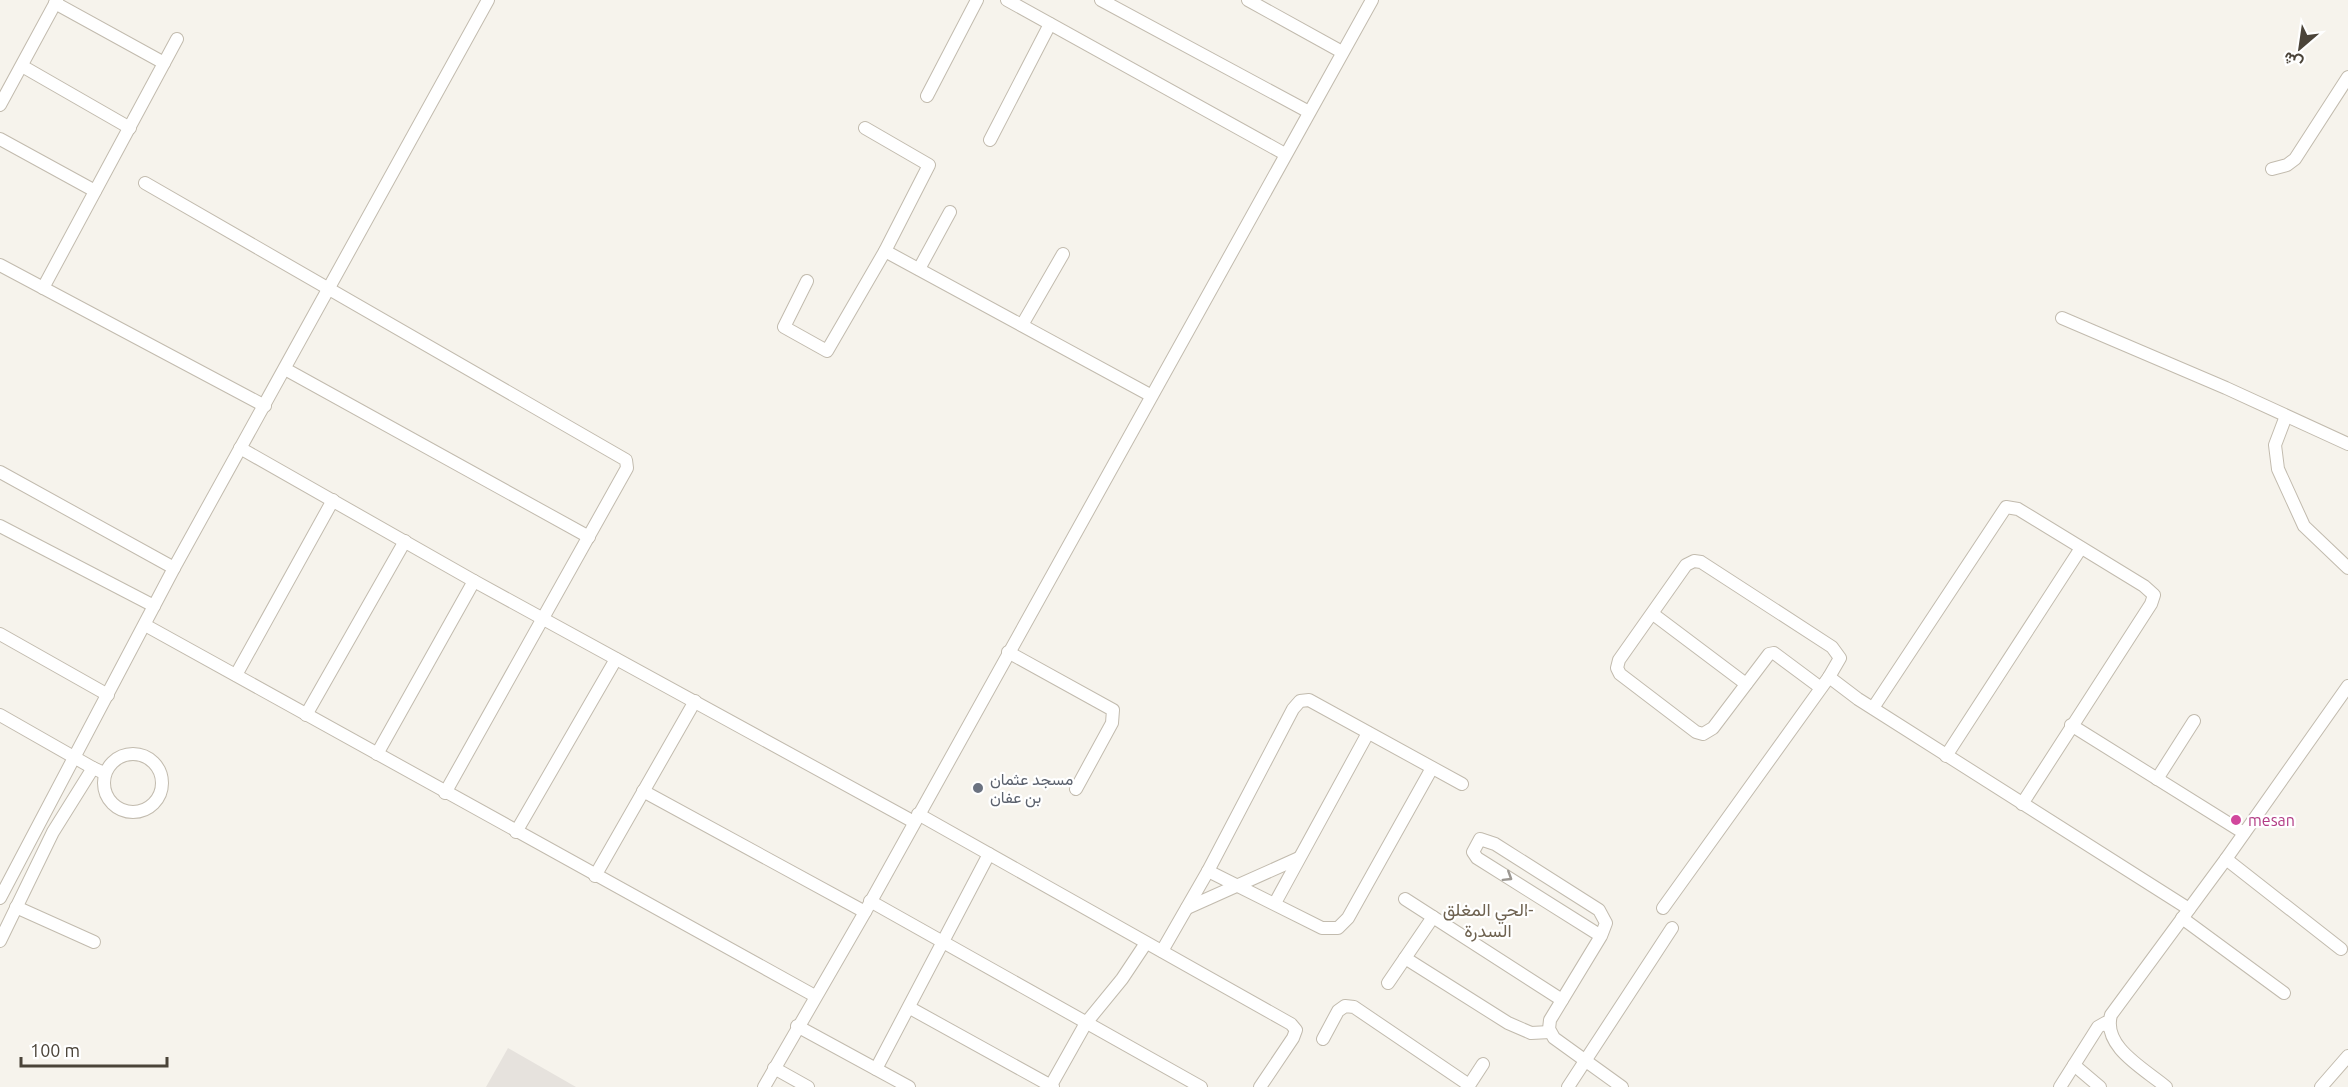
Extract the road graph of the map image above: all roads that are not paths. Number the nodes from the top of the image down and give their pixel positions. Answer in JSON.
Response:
{"nodes":[{"id":1,"x":488,"y":0,"type":"edge"},
{"id":2,"x":977,"y":0,"type":"edge"},
{"id":3,"x":1007,"y":0,"type":"edge"},
{"id":4,"x":1101,"y":0,"type":"edge"},
{"id":5,"x":1248,"y":0,"type":"edge"},
{"id":6,"x":1372,"y":0,"type":"edge"},
{"id":7,"x":56,"y":2,"type":"edge"},
{"id":8,"x":1050,"y":24,"type":"junction"},
{"id":9,"x":177,"y":39,"type":"dead end"},
{"id":10,"x":1342,"y":52,"type":"junction"},
{"id":11,"x":164,"y":63,"type":"junction"},
{"id":12,"x":22,"y":66,"type":"junction"},
{"id":13,"x":2348,"y":77,"type":"edge"},
{"id":14,"x":927,"y":96,"type":"dead end"},
{"id":15,"x":0,"y":105,"type":"edge"},
{"id":16,"x":1309,"y":112,"type":"junction"},
{"id":17,"x":130,"y":128,"type":"junction"},
{"id":18,"x":865,"y":128,"type":"dead end"},
{"id":19,"x":0,"y":139,"type":"edge"},
{"id":20,"x":990,"y":140,"type":"dead end"},
{"id":21,"x":1285,"y":154,"type":"junction"},
{"id":22,"x":2272,"y":169,"type":"dead end"},
{"id":23,"x":145,"y":183,"type":"dead end"},
{"id":24,"x":95,"y":191,"type":"junction"},
{"id":25,"x":950,"y":212,"type":"dead end"},
{"id":26,"x":885,"y":251,"type":"junction"},
{"id":27,"x":1063,"y":254,"type":"dead end"},
{"id":28,"x":0,"y":265,"type":"edge"},
{"id":29,"x":919,"y":269,"type":"junction"},
{"id":30,"x":807,"y":281,"type":"dead end"},
{"id":31,"x":42,"y":288,"type":"junction"},
{"id":32,"x":328,"y":290,"type":"junction"},
{"id":33,"x":2062,"y":318,"type":"dead end"},
{"id":34,"x":1022,"y":325,"type":"junction"},
{"id":35,"x":285,"y":369,"type":"junction"},
{"id":36,"x":1149,"y":395,"type":"junction"},
{"id":37,"x":265,"y":406,"type":"junction"},
{"id":38,"x":2286,"y":416,"type":"junction"},
{"id":39,"x":2348,"y":444,"type":"edge"},
{"id":40,"x":240,"y":448,"type":"junction"},
{"id":41,"x":0,"y":472,"type":"edge"},
{"id":42,"x":333,"y":500,"type":"junction"},
{"id":43,"x":0,"y":526,"type":"edge"},
{"id":44,"x":589,"y":537,"type":"junction"},
{"id":45,"x":405,"y":541,"type":"junction"},
{"id":46,"x":2081,"y":548,"type":"junction"},
{"id":47,"x":174,"y":568,"type":"junction"},
{"id":48,"x":2348,"y":568,"type":"edge"},
{"id":49,"x":474,"y":581,"type":"junction"},
{"id":50,"x":154,"y":606,"type":"junction"},
{"id":51,"x":1653,"y":614,"type":"junction"},
{"id":52,"x":542,"y":618,"type":"junction"},
{"id":53,"x":145,"y":625,"type":"junction"},
{"id":54,"x":0,"y":634,"type":"edge"},
{"id":55,"x":1008,"y":652,"type":"junction"},
{"id":56,"x":616,"y":659,"type":"junction"},
{"id":57,"x":236,"y":675,"type":"junction"},
{"id":58,"x":1829,"y":677,"type":"junction"},
{"id":59,"x":1746,"y":684,"type":"junction"},
{"id":60,"x":2348,"y":686,"type":"edge"},
{"id":61,"x":1821,"y":688,"type":"junction"},
{"id":62,"x":108,"y":695,"type":"junction"},
{"id":63,"x":694,"y":701,"type":"junction"},
{"id":64,"x":1873,"y":708,"type":"junction"},
{"id":65,"x":0,"y":715,"type":"edge"},
{"id":66,"x":306,"y":715,"type":"junction"},
{"id":67,"x":2194,"y":721,"type":"dead end"},
{"id":68,"x":2071,"y":725,"type":"junction"},
{"id":69,"x":1368,"y":733,"type":"junction"},
{"id":70,"x":377,"y":754,"type":"junction"},
{"id":71,"x":1946,"y":756,"type":"junction"},
{"id":72,"x":76,"y":758,"type":"junction"},
{"id":73,"x":1431,"y":768,"type":"junction"},
{"id":74,"x":98,"y":770,"type":"junction"},
{"id":75,"x":2157,"y":779,"type":"junction"},
{"id":76,"x":1462,"y":784,"type":"dead end"},
{"id":77,"x":1076,"y":789,"type":"dead end"},
{"id":78,"x":643,"y":791,"type":"junction"},
{"id":79,"x":446,"y":793,"type":"junction"},
{"id":80,"x":2022,"y":804,"type":"junction"},
{"id":81,"x":916,"y":818,"type":"junction"},
{"id":82,"x":516,"y":832,"type":"junction"},
{"id":83,"x":2244,"y":832,"type":"junction"},
{"id":84,"x":989,"y":854,"type":"junction"},
{"id":85,"x":1299,"y":858,"type":"junction"},
{"id":86,"x":2226,"y":859,"type":"junction"},
{"id":87,"x":1208,"y":871,"type":"junction"},
{"id":88,"x":595,"y":876,"type":"junction"},
{"id":89,"x":1238,"y":885,"type":"junction"},
{"id":90,"x":0,"y":898,"type":"edge"},
{"id":91,"x":1405,"y":899,"type":"dead end"},
{"id":92,"x":1275,"y":903,"type":"junction"},
{"id":93,"x":867,"y":906,"type":"junction"},
{"id":94,"x":16,"y":907,"type":"junction"},
{"id":95,"x":1187,"y":908,"type":"junction"},
{"id":96,"x":1662,"y":908,"type":"dead end"},
{"id":97,"x":2186,"y":914,"type":"junction"},
{"id":98,"x":1433,"y":917,"type":"junction"},
{"id":99,"x":1672,"y":928,"type":"dead end"},
{"id":100,"x":1601,"y":936,"type":"junction"},
{"id":101,"x":0,"y":941,"type":"edge"},
{"id":102,"x":94,"y":942,"type":"dead end"},
{"id":103,"x":943,"y":943,"type":"junction"},
{"id":104,"x":1146,"y":943,"type":"junction"},
{"id":105,"x":2342,"y":949,"type":"dead end"},
{"id":106,"x":1162,"y":951,"type":"junction"},
{"id":107,"x":1405,"y":958,"type":"junction"},
{"id":108,"x":1388,"y":983,"type":"dead end"},
{"id":109,"x":2284,"y":993,"type":"dead end"},
{"id":110,"x":815,"y":996,"type":"junction"},
{"id":111,"x":1562,"y":1000,"type":"junction"},
{"id":112,"x":910,"y":1008,"type":"junction"},
{"id":113,"x":1086,"y":1023,"type":"junction"},
{"id":114,"x":797,"y":1026,"type":"junction"},
{"id":115,"x":2109,"y":1026,"type":"junction"},
{"id":116,"x":1550,"y":1032,"type":"junction"},
{"id":117,"x":1323,"y":1039,"type":"dead end"},
{"id":118,"x":2348,"y":1056,"type":"edge"},
{"id":119,"x":1586,"y":1061,"type":"junction"},
{"id":120,"x":1483,"y":1064,"type":"dead end"},
{"id":121,"x":2074,"y":1065,"type":"junction"},
{"id":122,"x":774,"y":1068,"type":"junction"},
{"id":123,"x":876,"y":1069,"type":"junction"},
{"id":124,"x":1469,"y":1086,"type":"edge"},
{"id":125,"x":764,"y":1087,"type":"edge"},
{"id":126,"x":808,"y":1087,"type":"edge"},
{"id":127,"x":909,"y":1087,"type":"edge"},
{"id":128,"x":1052,"y":1087,"type":"edge"},
{"id":129,"x":1201,"y":1087,"type":"edge"},
{"id":130,"x":1260,"y":1087,"type":"edge"},
{"id":131,"x":1568,"y":1087,"type":"edge"},
{"id":132,"x":1622,"y":1087,"type":"edge"},
{"id":133,"x":2060,"y":1087,"type":"edge"},
{"id":134,"x":2100,"y":1087,"type":"edge"},
{"id":135,"x":2166,"y":1087,"type":"edge"},
{"id":136,"x":2321,"y":1087,"type":"edge"}],
"edges":[{"from":1,"to":32,"type":"street"},
{"from":2,"to":14,"type":"street"},
{"from":3,"to":8,"type":"street"},
{"from":4,"to":16,"type":"street"},
{"from":5,"to":10,"type":"street"},
{"from":6,"to":10,"type":"street"},
{"from":7,"to":11,"type":"street"},
{"from":7,"to":12,"type":"street"},
{"from":8,"to":20,"type":"street"},
{"from":8,"to":21,"type":"street"},
{"from":9,"to":11,"type":"street"},
{"from":10,"to":16,"type":"street"},
{"from":11,"to":17,"type":"street"},
{"from":12,"to":15,"type":"street"},
{"from":12,"to":17,"type":"street"},
{"from":13,"to":22,"type":"street"},
{"from":16,"to":21,"type":"street"},
{"from":17,"to":24,"type":"street"},
{"from":18,"to":26,"type":"street"},
{"from":19,"to":24,"type":"street"},
{"from":21,"to":36,"type":"street"},
{"from":23,"to":32,"type":"street"},
{"from":24,"to":31,"type":"street"},
{"from":25,"to":29,"type":"street"},
{"from":26,"to":29,"type":"street"},
{"from":26,"to":30,"type":"street"},
{"from":27,"to":34,"type":"street"},
{"from":28,"to":31,"type":"street"},
{"from":29,"to":34,"type":"street"},
{"from":31,"to":37,"type":"street"},
{"from":32,"to":35,"type":"street"},
{"from":32,"to":44,"type":"street"},
{"from":33,"to":38,"type":"street"},
{"from":34,"to":36,"type":"street"},
{"from":35,"to":37,"type":"street"},
{"from":35,"to":44,"type":"street"},
{"from":36,"to":55,"type":"street"},
{"from":37,"to":40,"type":"street"},
{"from":38,"to":39,"type":"street"},
{"from":38,"to":48,"type":"street"},
{"from":40,"to":42,"type":"street"},
{"from":40,"to":47,"type":"street"},
{"from":41,"to":47,"type":"street"},
{"from":42,"to":45,"type":"street"},
{"from":42,"to":57,"type":"street"},
{"from":43,"to":50,"type":"street"},
{"from":44,"to":52,"type":"street"},
{"from":45,"to":49,"type":"street"},
{"from":45,"to":66,"type":"street"},
{"from":46,"to":64,"type":"street"},
{"from":46,"to":68,"type":"street"},
{"from":46,"to":71,"type":"street"},
{"from":47,"to":50,"type":"street"},
{"from":49,"to":52,"type":"street"},
{"from":49,"to":70,"type":"street"},
{"from":50,"to":53,"type":"street"},
{"from":51,"to":58,"type":"street"},
{"from":51,"to":59,"type":"street"},
{"from":51,"to":59,"type":"street"},
{"from":52,"to":56,"type":"street"},
{"from":52,"to":79,"type":"street"},
{"from":53,"to":57,"type":"street"},
{"from":53,"to":62,"type":"street"},
{"from":54,"to":62,"type":"street"},
{"from":55,"to":77,"type":"street"},
{"from":55,"to":81,"type":"street"},
{"from":56,"to":63,"type":"street"},
{"from":56,"to":82,"type":"street"},
{"from":57,"to":66,"type":"street"},
{"from":58,"to":61,"type":"street"},
{"from":58,"to":64,"type":"street"},
{"from":59,"to":61,"type":"street"},
{"from":60,"to":83,"type":"street"},
{"from":61,"to":96,"type":"street"},
{"from":62,"to":72,"type":"street"},
{"from":63,"to":78,"type":"street"},
{"from":63,"to":81,"type":"street"},
{"from":64,"to":71,"type":"street"},
{"from":65,"to":72,"type":"street"},
{"from":66,"to":70,"type":"street"},
{"from":67,"to":75,"type":"street"},
{"from":68,"to":75,"type":"street"},
{"from":68,"to":80,"type":"street"},
{"from":69,"to":73,"type":"street"},
{"from":69,"to":85,"type":"street"},
{"from":69,"to":87,"type":"street"},
{"from":70,"to":79,"type":"street"},
{"from":71,"to":80,"type":"street"},
{"from":72,"to":74,"type":"street"},
{"from":72,"to":90,"type":"street"},
{"from":73,"to":76,"type":"street"},
{"from":73,"to":92,"type":"street"},
{"from":74,"to":74,"type":"street"},
{"from":74,"to":94,"type":"street"},
{"from":75,"to":83,"type":"street"},
{"from":78,"to":88,"type":"street"},
{"from":78,"to":93,"type":"street"},
{"from":79,"to":82,"type":"street"},
{"from":80,"to":97,"type":"street"},
{"from":81,"to":84,"type":"street"},
{"from":81,"to":93,"type":"street"},
{"from":82,"to":88,"type":"street"},
{"from":83,"to":86,"type":"street"},
{"from":84,"to":103,"type":"street"},
{"from":84,"to":104,"type":"street"},
{"from":85,"to":89,"type":"street"},
{"from":85,"to":92,"type":"street"},
{"from":86,"to":97,"type":"street"},
{"from":86,"to":105,"type":"street"},
{"from":87,"to":89,"type":"street"},
{"from":87,"to":95,"type":"street"},
{"from":88,"to":110,"type":"street"},
{"from":89,"to":92,"type":"street"},
{"from":89,"to":95,"type":"street"},
{"from":91,"to":98,"type":"street"},
{"from":93,"to":103,"type":"street"},
{"from":93,"to":110,"type":"street"},
{"from":94,"to":101,"type":"street"},
{"from":94,"to":102,"type":"street"},
{"from":95,"to":106,"type":"street"},
{"from":97,"to":109,"type":"street"},
{"from":97,"to":115,"type":"street"},
{"from":98,"to":107,"type":"street"},
{"from":98,"to":111,"type":"street"},
{"from":99,"to":119,"type":"street"},
{"from":100,"to":100,"type":"street","one_way":true},
{"from":100,"to":111,"type":"street"},
{"from":103,"to":112,"type":"street"},
{"from":103,"to":113,"type":"street"},
{"from":104,"to":106,"type":"street"},
{"from":104,"to":113,"type":"street"},
{"from":106,"to":130,"type":"street"},
{"from":107,"to":108,"type":"street"},
{"from":107,"to":116,"type":"street"},
{"from":110,"to":114,"type":"street"},
{"from":111,"to":116,"type":"street"},
{"from":112,"to":123,"type":"street"},
{"from":112,"to":128,"type":"street"},
{"from":113,"to":128,"type":"street"},
{"from":113,"to":129,"type":"street"},
{"from":114,"to":122,"type":"street"},
{"from":114,"to":123,"type":"street"},
{"from":115,"to":121,"type":"street"},
{"from":115,"to":135,"type":"street"},
{"from":116,"to":119,"type":"street"},
{"from":117,"to":124,"type":"street"},
{"from":118,"to":136,"type":"street"},
{"from":119,"to":131,"type":"street"},
{"from":119,"to":132,"type":"street"},
{"from":120,"to":124,"type":"street"},
{"from":121,"to":133,"type":"street"},
{"from":121,"to":134,"type":"street"},
{"from":122,"to":125,"type":"street"},
{"from":122,"to":126,"type":"street"},
{"from":123,"to":127,"type":"street"}]}
